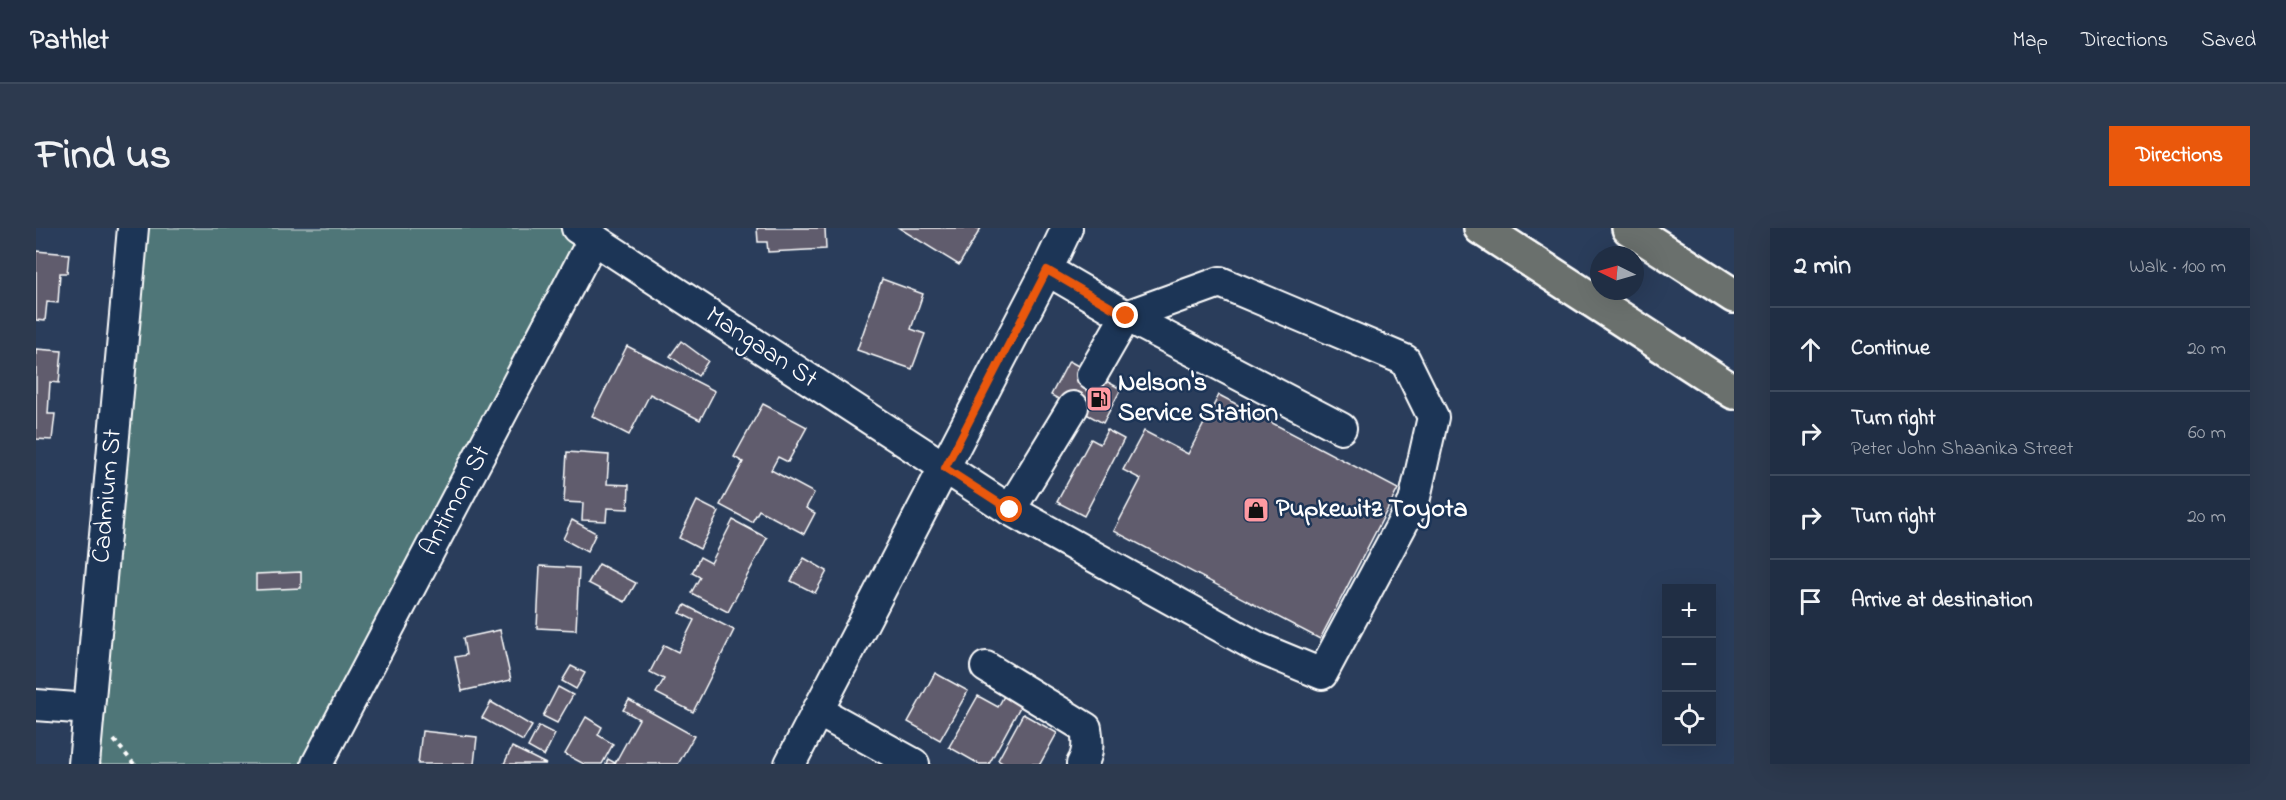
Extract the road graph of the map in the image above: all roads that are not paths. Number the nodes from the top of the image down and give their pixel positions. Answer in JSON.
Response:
{"nodes":[{"id":1,"x":133,"y":228,"type":"edge"},
{"id":2,"x":1066,"y":228,"type":"edge"},
{"id":3,"x":1482,"y":228,"type":"edge"},
{"id":4,"x":1629,"y":228,"type":"edge"},
{"id":5,"x":585,"y":233,"type":"edge"},
{"id":6,"x":1047,"y":270,"type":"junction"},
{"id":7,"x":1734,"y":296,"type":"edge"},
{"id":8,"x":1126,"y":316,"type":"junction"},
{"id":9,"x":1092,"y":375,"type":"dead end"},
{"id":10,"x":1734,"y":392,"type":"edge"},
{"id":11,"x":1073,"y":407,"type":"dead end"},
{"id":12,"x":1341,"y":428,"type":"dead end"},
{"id":13,"x":945,"y":468,"type":"junction"},
{"id":14,"x":1010,"y":510,"type":"junction"},
{"id":15,"x":986,"y":667,"type":"dead end"},
{"id":16,"x":36,"y":705,"type":"edge"},
{"id":17,"x":89,"y":709,"type":"junction"},
{"id":18,"x":818,"y":711,"type":"junction"},
{"id":19,"x":84,"y":764,"type":"edge"},
{"id":20,"x":317,"y":764,"type":"edge"},
{"id":21,"x":790,"y":764,"type":"edge"},
{"id":22,"x":914,"y":764,"type":"edge"},
{"id":23,"x":1082,"y":764,"type":"edge"}],
"edges":[{"from":1,"to":17,"type":"street","name":"Cadmium St"},
{"from":2,"to":6,"type":"street"},
{"from":3,"to":10,"type":"highway"},
{"from":4,"to":7,"type":"highway"},
{"from":5,"to":13,"type":"street","name":"Mangaan St"},
{"from":5,"to":20,"type":"street","name":"Antimon St"},
{"from":6,"to":8,"type":"street"},
{"from":6,"to":13,"type":"street"},
{"from":8,"to":9,"type":"street"},
{"from":8,"to":12,"type":"street"},
{"from":8,"to":14,"type":"street","name":"Mangaan St"},
{"from":11,"to":14,"type":"street"},
{"from":13,"to":14,"type":"street","name":"Mangaan St"},
{"from":13,"to":18,"type":"street"},
{"from":15,"to":23,"type":"street"},
{"from":16,"to":17,"type":"street"},
{"from":17,"to":19,"type":"street","name":"Cadmium St"},
{"from":18,"to":21,"type":"street"},
{"from":18,"to":22,"type":"street"}]}
